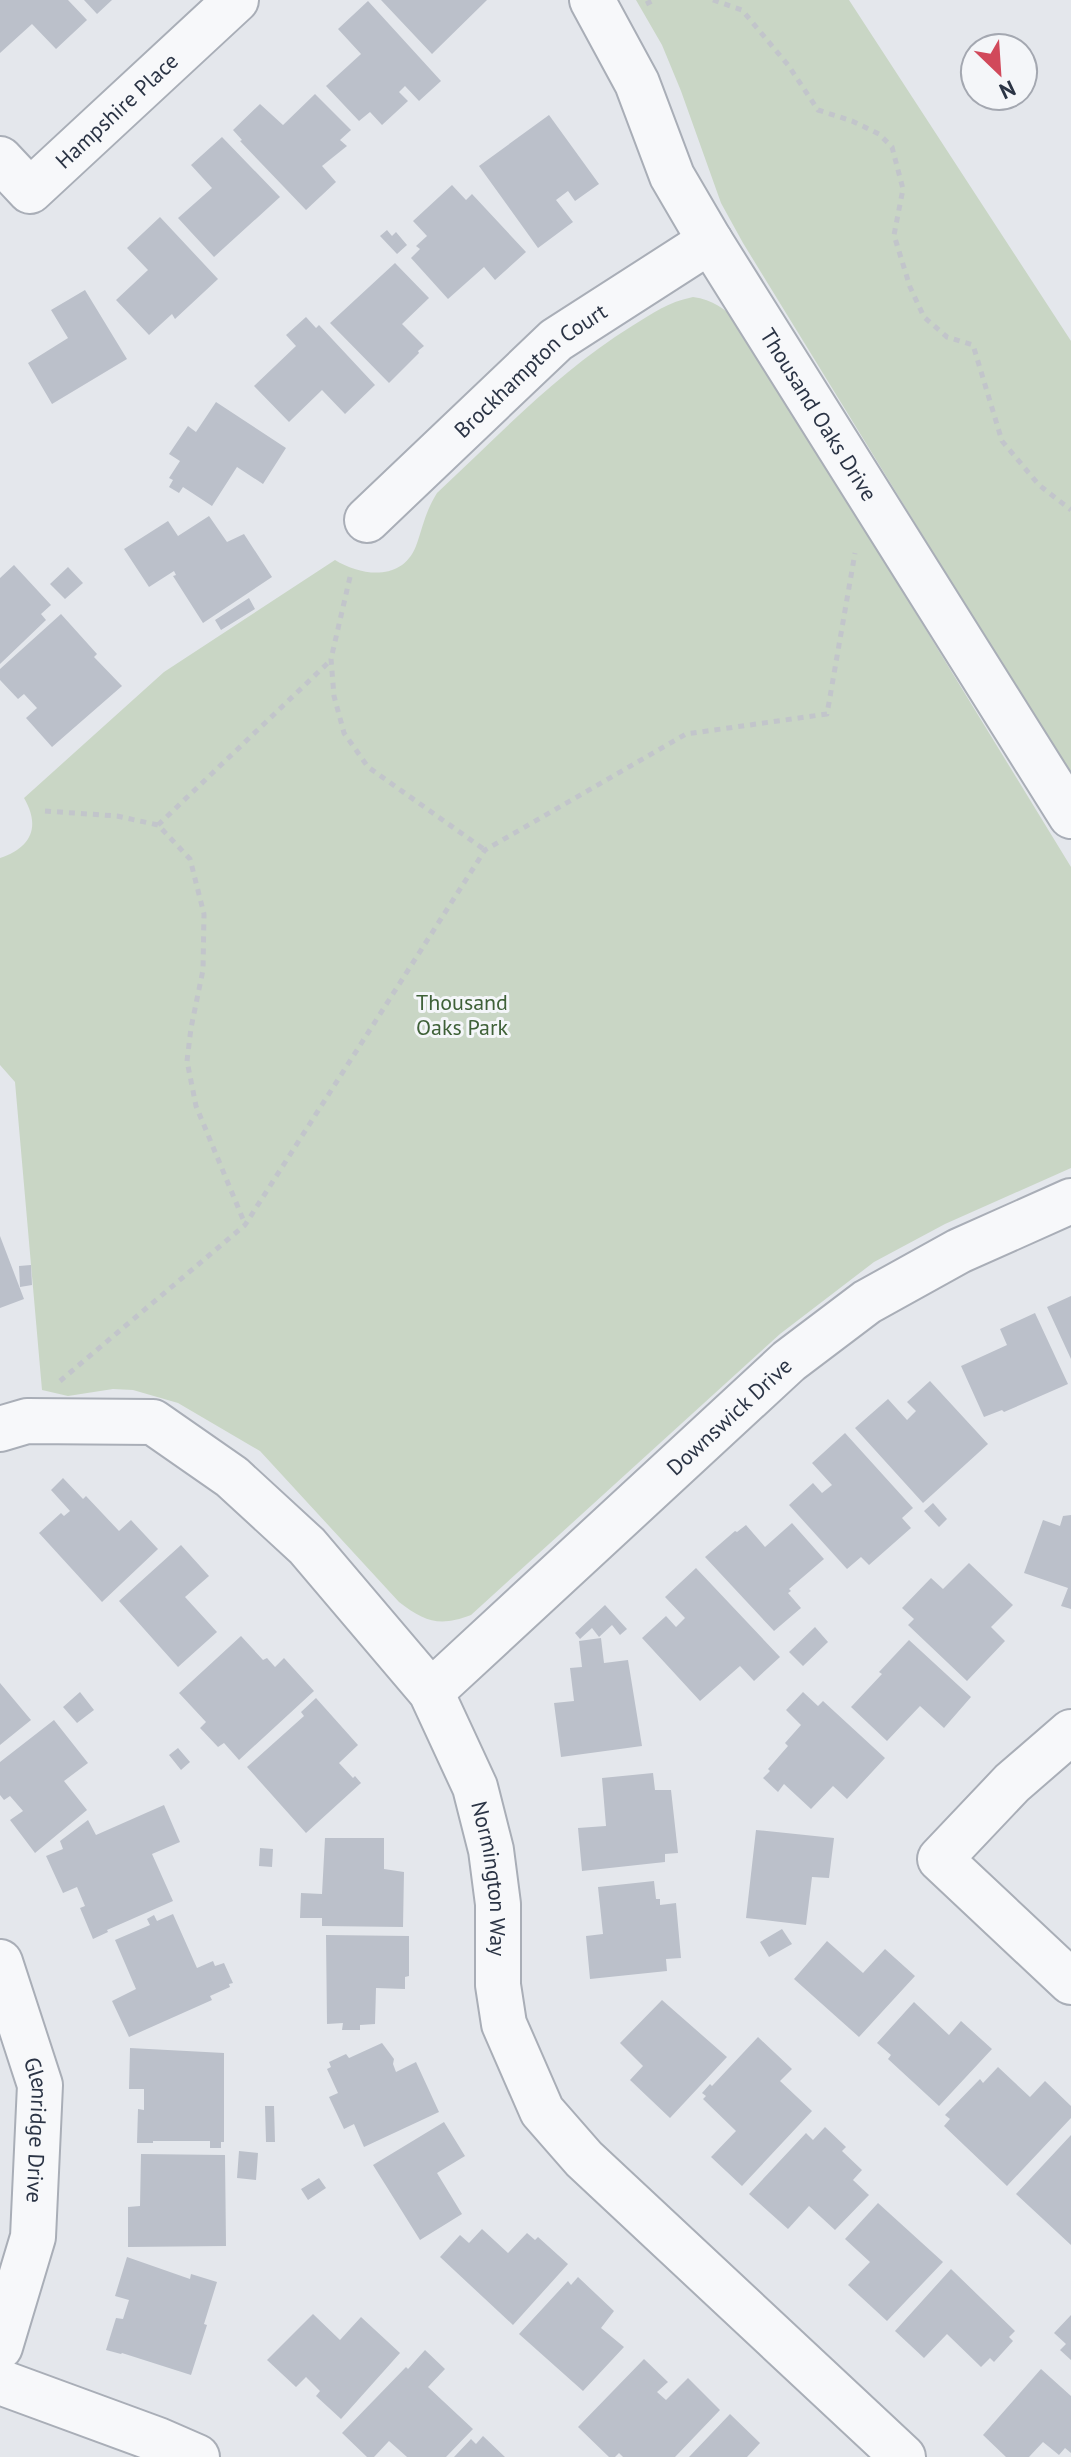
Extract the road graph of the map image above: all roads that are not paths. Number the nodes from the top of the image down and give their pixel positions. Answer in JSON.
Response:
{"nodes":[{"id":1,"x":236,"y":0,"type":"edge"},
{"id":2,"x":592,"y":0,"type":"edge"},
{"id":3,"x":0,"y":159,"type":"edge"},
{"id":4,"x":710,"y":241,"type":"junction"},
{"id":5,"x":367,"y":520,"type":"dead end"},
{"id":6,"x":1071,"y":816,"type":"edge"},
{"id":7,"x":1071,"y":1201,"type":"edge"},
{"id":8,"x":13,"y":1425,"type":"edge"},
{"id":9,"x":431,"y":1692,"type":"junction"},
{"id":10,"x":1071,"y":1732,"type":"edge"},
{"id":11,"x":0,"y":1962,"type":"edge"},
{"id":12,"x":1071,"y":1982,"type":"edge"},
{"id":13,"x":0,"y":2347,"type":"edge"},
{"id":14,"x":0,"y":2382,"type":"edge"},
{"id":15,"x":197,"y":2457,"type":"edge"},
{"id":16,"x":903,"y":2457,"type":"edge"}],
"edges":[{"from":1,"to":3,"type":"street","name":"Hampshire Place"},
{"from":2,"to":4,"type":"street","name":"Thousand Oaks Drive"},
{"from":4,"to":5,"type":"street","name":"Brockhampton Court"},
{"from":4,"to":6,"type":"street","name":"Thousand Oaks Drive"},
{"from":7,"to":9,"type":"street","name":"Downswick Drive"},
{"from":8,"to":9,"type":"street","name":"Normington Way"},
{"from":9,"to":16,"type":"street","name":"Normington Way"},
{"from":10,"to":12,"type":"street"},
{"from":11,"to":13,"type":"street","name":"Glenridge Drive"},
{"from":14,"to":15,"type":"street"}]}
